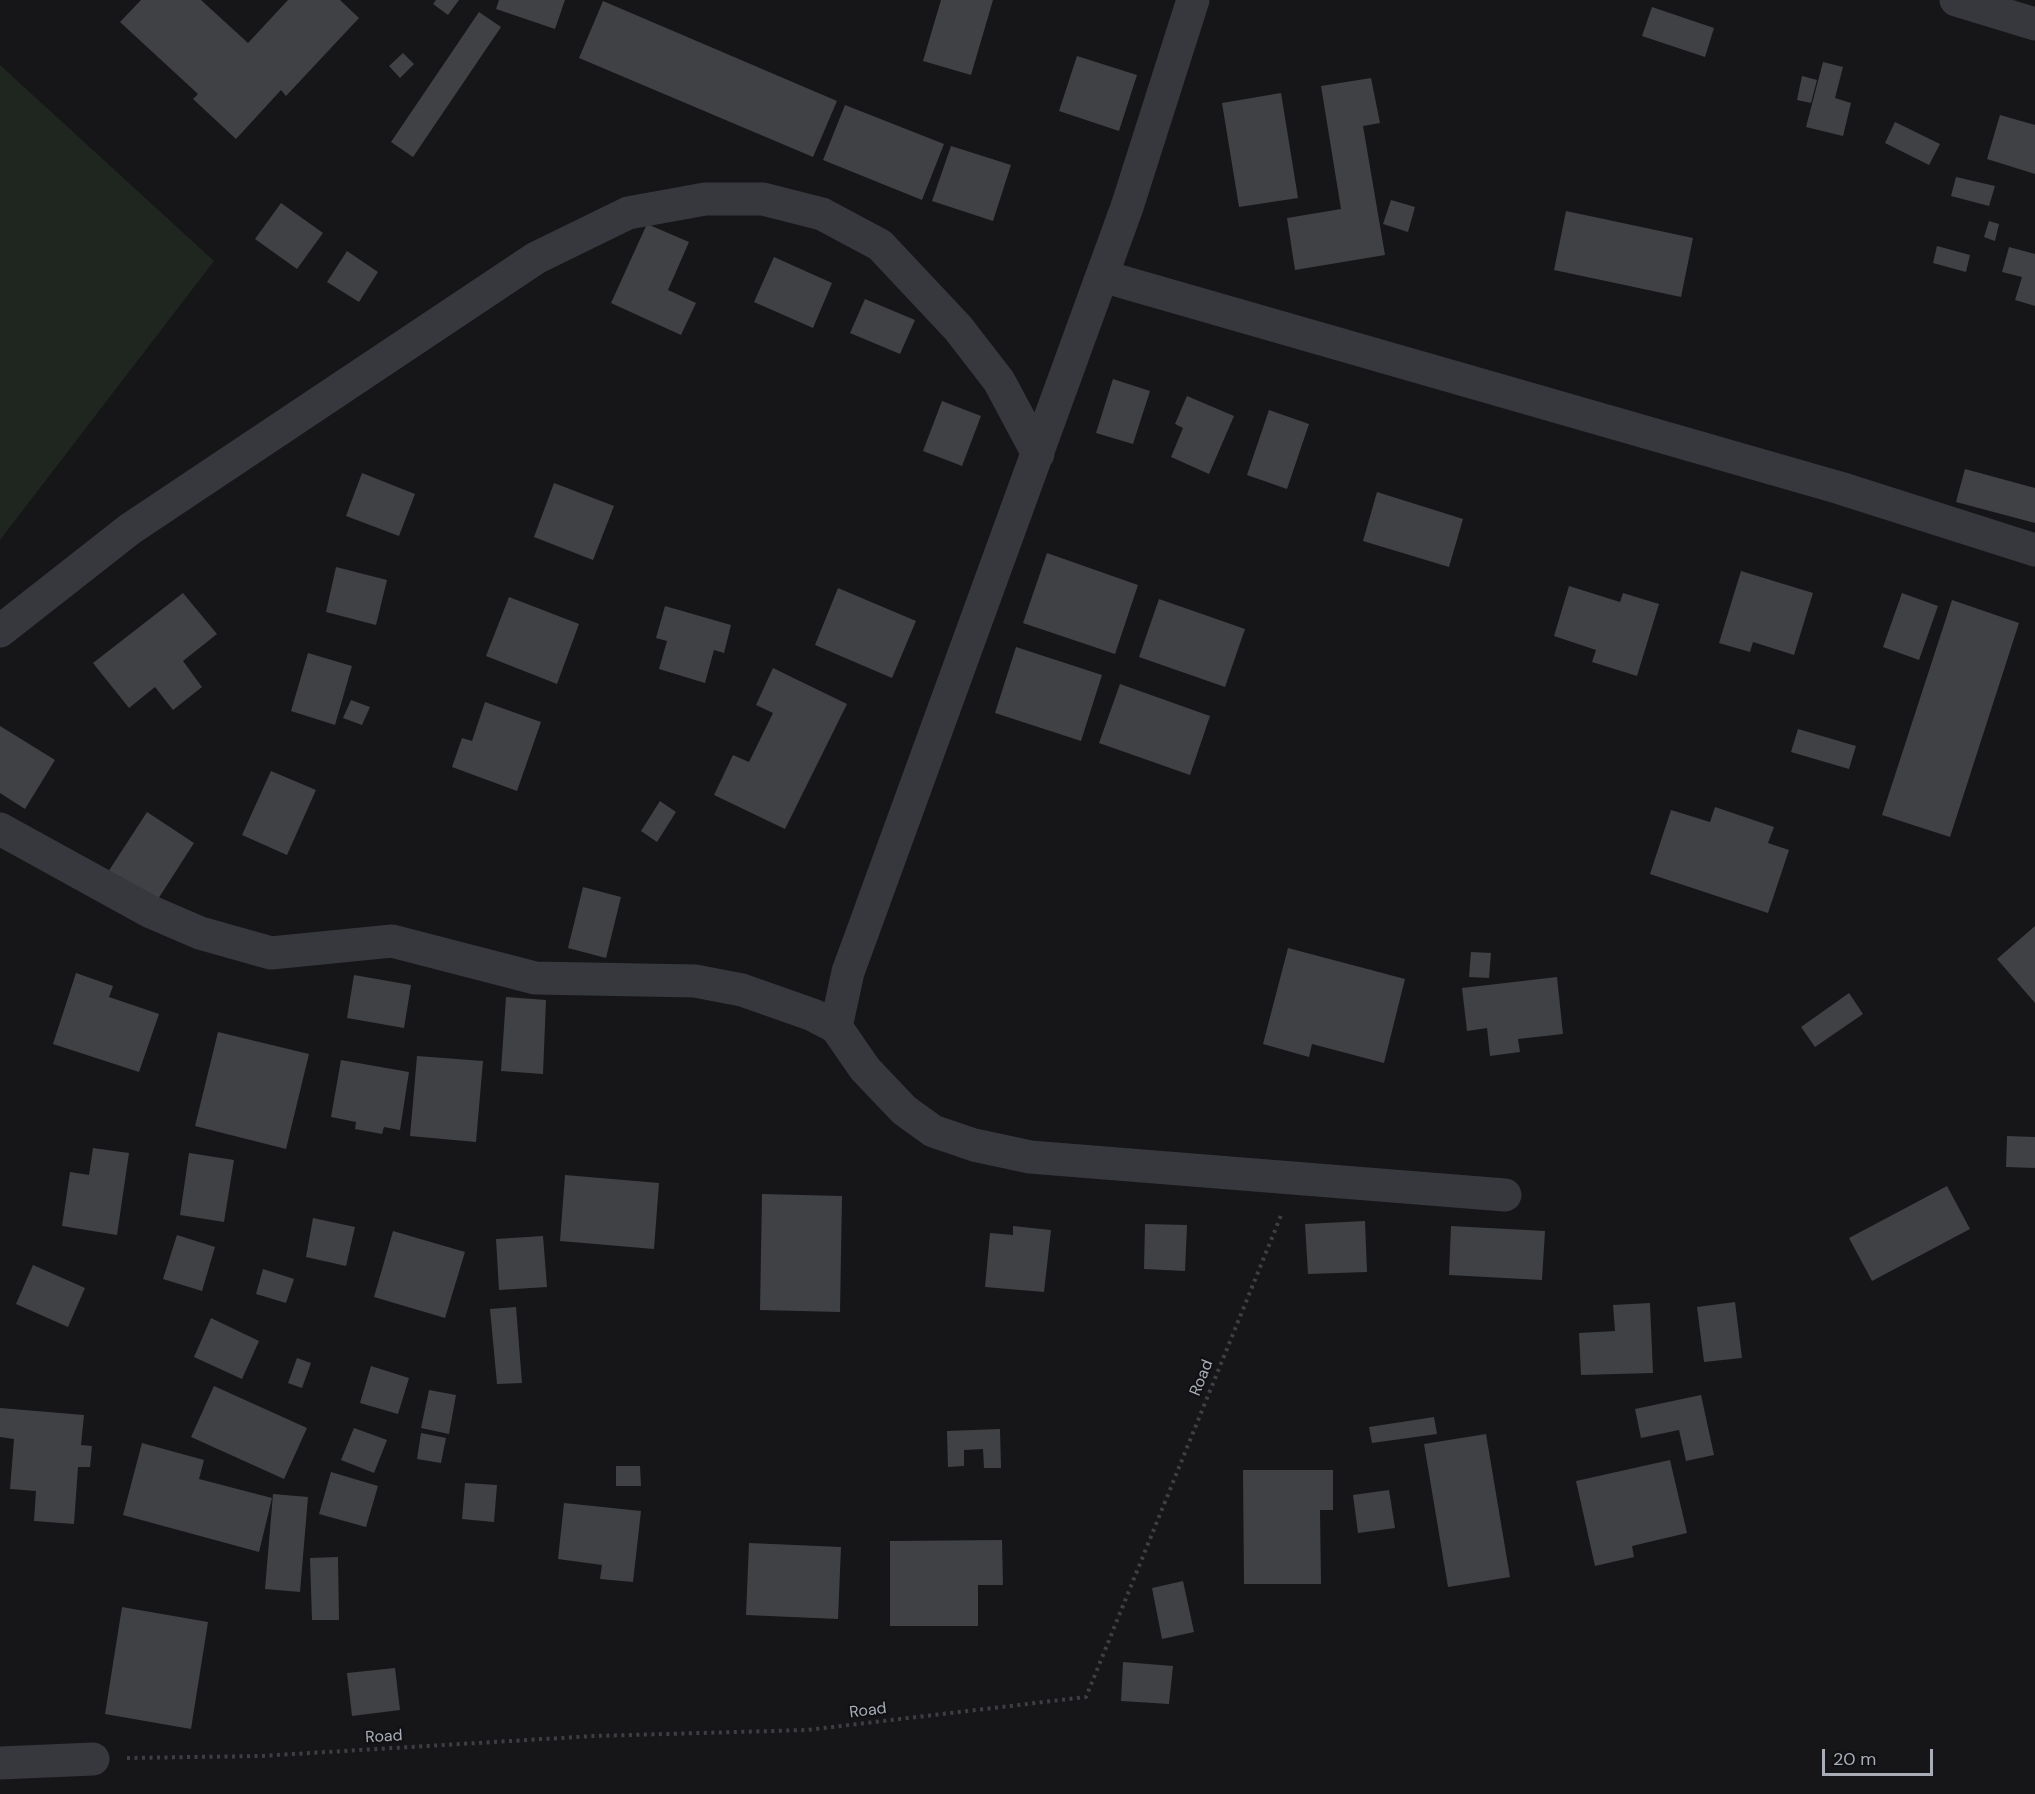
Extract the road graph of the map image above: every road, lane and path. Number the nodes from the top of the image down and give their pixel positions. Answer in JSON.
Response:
{"nodes":[{"id":1,"x":1194,"y":0,"type":"edge"},
{"id":2,"x":1956,"y":0,"type":"edge"},
{"id":3,"x":2035,"y":24,"type":"edge"},
{"id":4,"x":1102,"y":276,"type":"junction"},
{"id":5,"x":1038,"y":454,"type":"junction"},
{"id":6,"x":2035,"y":550,"type":"edge"},
{"id":7,"x":0,"y":632,"type":"edge"},
{"id":8,"x":0,"y":829,"type":"edge"},
{"id":9,"x":836,"y":1027,"type":"junction"},
{"id":10,"x":1295,"y":1179,"type":"junction"},
{"id":11,"x":1505,"y":1195,"type":"dead end"},
{"id":12,"x":93,"y":1758,"type":"joint"},
{"id":13,"x":0,"y":1764,"type":"edge"}],
"edges":[{"from":1,"to":4,"type":"street"},
{"from":2,"to":3,"type":"street"},
{"from":4,"to":5,"type":"street"},
{"from":4,"to":6,"type":"street"},
{"from":5,"to":7,"type":"street"},
{"from":5,"to":9,"type":"street"},
{"from":8,"to":9,"type":"street"},
{"from":9,"to":10,"type":"street"},
{"from":10,"to":11,"type":"street"},
{"from":10,"to":12,"type":"path","name":"Road"},
{"from":12,"to":13,"type":"street"}]}
